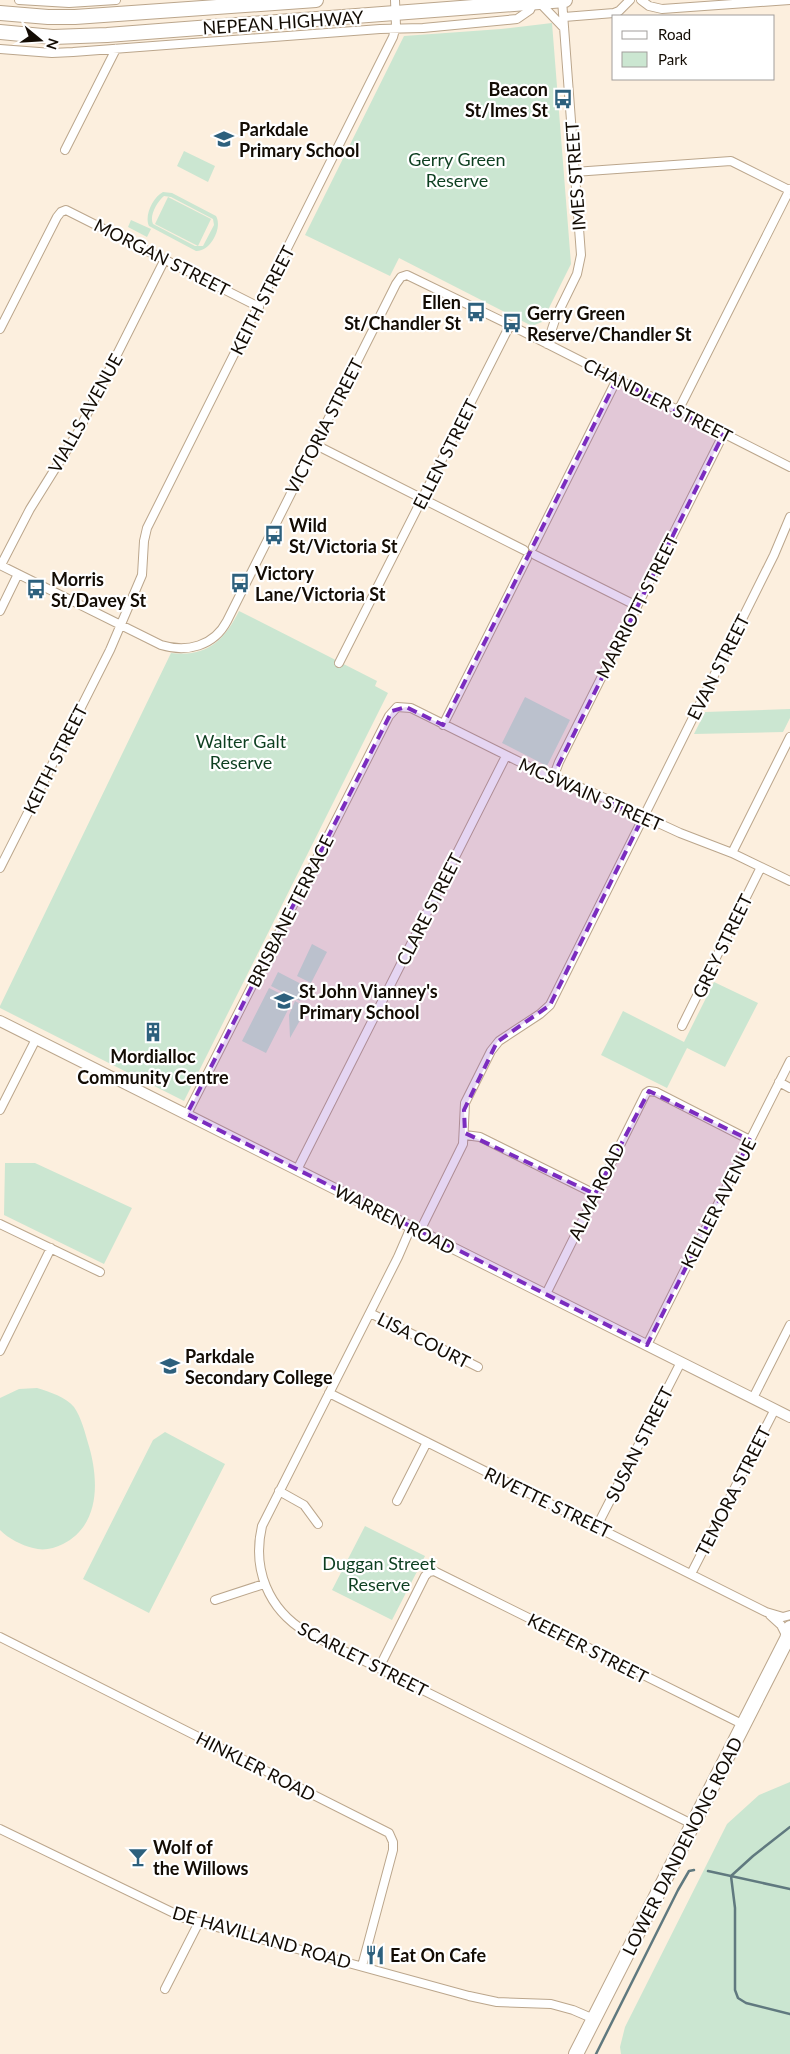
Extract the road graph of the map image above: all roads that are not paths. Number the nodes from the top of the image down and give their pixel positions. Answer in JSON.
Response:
{"nodes":[{"id":1,"x":19,"y":0,"type":"edge"},
{"id":2,"x":108,"y":0,"type":"edge"},
{"id":3,"x":116,"y":0,"type":"edge"},
{"id":4,"x":316,"y":0,"type":"edge"},
{"id":5,"x":563,"y":0,"type":"edge"},
{"id":6,"x":630,"y":0,"type":"edge"},
{"id":7,"x":641,"y":0,"type":"edge"},
{"id":8,"x":790,"y":0,"type":"edge"},
{"id":9,"x":536,"y":2,"type":"junction"},
{"id":10,"x":230,"y":3,"type":"edge"},
{"id":11,"x":396,"y":7,"type":"edge"},
{"id":12,"x":0,"y":13,"type":"edge"},
{"id":13,"x":564,"y":18,"type":"junction"},
{"id":14,"x":564,"y":28,"type":"junction"},
{"id":15,"x":395,"y":30,"type":"junction"},
{"id":16,"x":0,"y":32,"type":"edge"},
{"id":17,"x":0,"y":49,"type":"edge"},
{"id":18,"x":116,"y":49,"type":"junction"},
{"id":19,"x":65,"y":150,"type":"dead end"},
{"id":20,"x":574,"y":172,"type":"junction"},
{"id":21,"x":790,"y":189,"type":"edge"},
{"id":22,"x":165,"y":259,"type":"junction"},
{"id":23,"x":418,"y":279,"type":"joint"},
{"id":24,"x":259,"y":307,"type":"junction"},
{"id":25,"x":510,"y":325,"type":"junction"},
{"id":26,"x":0,"y":329,"type":"edge"},
{"id":27,"x":543,"y":342,"type":"junction"},
{"id":28,"x":617,"y":379,"type":"junction"},
{"id":29,"x":678,"y":411,"type":"junction"},
{"id":30,"x":724,"y":435,"type":"junction"},
{"id":31,"x":314,"y":444,"type":"junction"},
{"id":32,"x":790,"y":467,"type":"edge"},
{"id":33,"x":422,"y":498,"type":"junction"},
{"id":34,"x":790,"y":518,"type":"edge"},
{"id":35,"x":533,"y":547,"type":"junction"},
{"id":36,"x":524,"y":550,"type":"junction"},
{"id":37,"x":536,"y":555,"type":"junction"},
{"id":38,"x":527,"y":558,"type":"junction"},
{"id":39,"x":0,"y":565,"type":"edge"},
{"id":40,"x":18,"y":574,"type":"junction"},
{"id":41,"x":636,"y":606,"type":"junction"},
{"id":42,"x":0,"y":611,"type":"edge"},
{"id":43,"x":120,"y":625,"type":"junction"},
{"id":44,"x":339,"y":663,"type":"dead end"},
{"id":45,"x":394,"y":708,"type":"joint"},
{"id":46,"x":443,"y":725,"type":"junction"},
{"id":47,"x":790,"y":737,"type":"edge"},
{"id":48,"x":506,"y":756,"type":"junction"},
{"id":49,"x":553,"y":778,"type":"junction"},
{"id":50,"x":643,"y":817,"type":"junction"},
{"id":51,"x":732,"y":853,"type":"junction"},
{"id":52,"x":761,"y":867,"type":"junction"},
{"id":53,"x":0,"y":868,"type":"edge"},
{"id":54,"x":790,"y":881,"type":"edge"},
{"id":55,"x":0,"y":1021,"type":"edge"},
{"id":56,"x":682,"y":1026,"type":"dead end"},
{"id":57,"x":36,"y":1039,"type":"junction"},
{"id":58,"x":790,"y":1061,"type":"edge"},
{"id":59,"x":779,"y":1082,"type":"junction"},
{"id":60,"x":790,"y":1088,"type":"edge"},
{"id":61,"x":0,"y":1110,"type":"edge"},
{"id":62,"x":186,"y":1114,"type":"junction"},
{"id":63,"x":465,"y":1135,"type":"junction"},
{"id":64,"x":750,"y":1140,"type":"junction"},
{"id":65,"x":297,"y":1170,"type":"junction"},
{"id":66,"x":595,"y":1194,"type":"junction"},
{"id":67,"x":0,"y":1224,"type":"edge"},
{"id":68,"x":415,"y":1229,"type":"junction"},
{"id":69,"x":51,"y":1248,"type":"junction"},
{"id":70,"x":100,"y":1272,"type":"dead end"},
{"id":71,"x":546,"y":1294,"type":"junction"},
{"id":72,"x":370,"y":1313,"type":"junction"},
{"id":73,"x":790,"y":1325,"type":"edge"},
{"id":74,"x":647,"y":1345,"type":"junction"},
{"id":75,"x":0,"y":1351,"type":"edge"},
{"id":76,"x":681,"y":1362,"type":"junction"},
{"id":77,"x":478,"y":1367,"type":"dead end"},
{"id":78,"x":329,"y":1393,"type":"junction"},
{"id":79,"x":753,"y":1398,"type":"junction"},
{"id":80,"x":775,"y":1409,"type":"junction"},
{"id":81,"x":790,"y":1417,"type":"edge"},
{"id":82,"x":427,"y":1442,"type":"junction"},
{"id":83,"x":279,"y":1492,"type":"junction"},
{"id":84,"x":397,"y":1501,"type":"dead end"},
{"id":85,"x":318,"y":1524,"type":"dead end"},
{"id":86,"x":597,"y":1526,"type":"junction"},
{"id":87,"x":691,"y":1574,"type":"junction"},
{"id":88,"x":264,"y":1584,"type":"junction"},
{"id":89,"x":216,"y":1600,"type":"dead end"},
{"id":90,"x":766,"y":1612,"type":"junction"},
{"id":91,"x":790,"y":1615,"type":"edge"},
{"id":92,"x":789,"y":1634,"type":"edge"},
{"id":93,"x":0,"y":1637,"type":"edge"},
{"id":94,"x":379,"y":1668,"type":"junction"},
{"id":95,"x":744,"y":1725,"type":"junction"},
{"id":96,"x":692,"y":1824,"type":"junction"},
{"id":97,"x":0,"y":1829,"type":"edge"},
{"id":98,"x":200,"y":1922,"type":"junction"},
{"id":99,"x":362,"y":1966,"type":"junction"},
{"id":100,"x":165,"y":1989,"type":"dead end"},
{"id":101,"x":594,"y":2019,"type":"junction"},
{"id":102,"x":576,"y":2054,"type":"edge"}],
"edges":[{"from":1,"to":2,"type":"street"},
{"from":2,"to":3,"type":"street"},
{"from":4,"to":10,"type":"highway","name":"NEPEAN HIGHWAY"},
{"from":5,"to":9,"type":"highway","name":"NEPEAN HIGHWAY"},
{"from":5,"to":13,"type":"street","name":"IMES STREET"},
{"from":6,"to":13,"type":"street"},
{"from":7,"to":8,"type":"street"},
{"from":9,"to":11,"type":"highway","name":"NEPEAN HIGHWAY"},
{"from":9,"to":14,"type":"street"},
{"from":9,"to":15,"type":"street"},
{"from":10,"to":12,"type":"highway","name":"NEPEAN HIGHWAY"},
{"from":11,"to":15,"type":"street","name":"KEITH STREET"},
{"from":11,"to":16,"type":"highway","name":"NEPEAN HIGHWAY"},
{"from":13,"to":14,"type":"street","name":"IMES STREET"},
{"from":14,"to":20,"type":"street","name":"IMES STREET"},
{"from":15,"to":18,"type":"street"},
{"from":15,"to":24,"type":"street","name":"KEITH STREET"},
{"from":17,"to":18,"type":"street"},
{"from":18,"to":19,"type":"street"},
{"from":20,"to":21,"type":"street"},
{"from":20,"to":27,"type":"street","name":"IMES STREET"},
{"from":21,"to":29,"type":"street"},
{"from":22,"to":24,"type":"street","name":"MORGAN STREET"},
{"from":22,"to":26,"type":"street","name":"MORGAN STREET"},
{"from":22,"to":39,"type":"street","name":"VIALLS AVENUE"},
{"from":23,"to":25,"type":"street","name":"CHANDLER STREET"},
{"from":23,"to":31,"type":"street","name":"VICTORIA STREET"},
{"from":24,"to":43,"type":"street","name":"KEITH STREET"},
{"from":25,"to":27,"type":"street","name":"CHANDLER STREET"},
{"from":25,"to":33,"type":"street","name":"ELLEN STREET"},
{"from":27,"to":28,"type":"street","name":"CHANDLER STREET"},
{"from":28,"to":29,"type":"street","name":"CHANDLER STREET"},
{"from":28,"to":35,"type":"street"},
{"from":29,"to":30,"type":"street","name":"CHANDLER STREET"},
{"from":30,"to":32,"type":"street","name":"CHANDLER STREET"},
{"from":30,"to":41,"type":"street","name":"MARRIOTT STREET"},
{"from":31,"to":33,"type":"street"},
{"from":31,"to":43,"type":"street","name":"VICTORIA STREET"},
{"from":33,"to":36,"type":"street"},
{"from":33,"to":44,"type":"street","name":"ELLEN STREET"},
{"from":34,"to":50,"type":"street","name":"EVAN STREET"},
{"from":35,"to":36,"type":"street"},
{"from":35,"to":37,"type":"street"},
{"from":36,"to":38,"type":"street"},
{"from":37,"to":38,"type":"street"},
{"from":37,"to":41,"type":"street"},
{"from":38,"to":46,"type":"street"},
{"from":39,"to":40,"type":"street","name":"VICTORIA STREET"},
{"from":40,"to":42,"type":"street"},
{"from":40,"to":43,"type":"street","name":"VICTORIA STREET"},
{"from":41,"to":49,"type":"street","name":"MARRIOTT STREET"},
{"from":43,"to":53,"type":"street","name":"KEITH STREET"},
{"from":45,"to":46,"type":"street","name":"MCSWAIN STREET"},
{"from":45,"to":62,"type":"street","name":"BRISBANE TERRACE"},
{"from":46,"to":48,"type":"street","name":"MCSWAIN STREET"},
{"from":47,"to":51,"type":"street"},
{"from":48,"to":49,"type":"street","name":"MCSWAIN STREET"},
{"from":48,"to":65,"type":"street","name":"CLARE STREET"},
{"from":49,"to":50,"type":"street","name":"MCSWAIN STREET"},
{"from":50,"to":51,"type":"street","name":"MCSWAIN STREET"},
{"from":50,"to":63,"type":"street","name":"EVAN STREET"},
{"from":51,"to":52,"type":"street","name":"MCSWAIN STREET"},
{"from":52,"to":54,"type":"street","name":"MCSWAIN STREET"},
{"from":52,"to":56,"type":"street","name":"GREY STREET"},
{"from":55,"to":57,"type":"street","name":"WARREN ROAD"},
{"from":57,"to":61,"type":"street"},
{"from":57,"to":62,"type":"street","name":"WARREN ROAD"},
{"from":58,"to":59,"type":"street","name":"KEILLER AVENUE"},
{"from":59,"to":60,"type":"street"},
{"from":59,"to":64,"type":"street","name":"KEILLER AVENUE"},
{"from":62,"to":65,"type":"street","name":"WARREN ROAD"},
{"from":63,"to":66,"type":"street"},
{"from":63,"to":68,"type":"street","name":"SCARLET STREET"},
{"from":64,"to":66,"type":"street","name":"ALMA ROAD"},
{"from":64,"to":74,"type":"street","name":"KEILLER AVENUE"},
{"from":65,"to":68,"type":"street","name":"WARREN ROAD"},
{"from":66,"to":71,"type":"street","name":"ALMA ROAD"},
{"from":67,"to":69,"type":"street"},
{"from":68,"to":71,"type":"street","name":"WARREN ROAD"},
{"from":68,"to":72,"type":"street","name":"SCARLET STREET"},
{"from":69,"to":70,"type":"street"},
{"from":69,"to":75,"type":"street"},
{"from":71,"to":74,"type":"street","name":"WARREN ROAD"},
{"from":72,"to":77,"type":"street","name":"LISA COURT"},
{"from":72,"to":78,"type":"street","name":"SCARLET STREET"},
{"from":73,"to":79,"type":"street"},
{"from":74,"to":76,"type":"street","name":"WARREN ROAD"},
{"from":76,"to":79,"type":"street","name":"WARREN ROAD"},
{"from":76,"to":86,"type":"street","name":"SUSAN STREET"},
{"from":78,"to":82,"type":"street","name":"RIVETTE STREET"},
{"from":78,"to":83,"type":"street","name":"SCARLET STREET"},
{"from":79,"to":80,"type":"street","name":"WARREN ROAD"},
{"from":80,"to":81,"type":"street","name":"WARREN ROAD"},
{"from":80,"to":87,"type":"street","name":"TEMORA STREET"},
{"from":82,"to":84,"type":"street"},
{"from":82,"to":86,"type":"street","name":"RIVETTE STREET"},
{"from":83,"to":85,"type":"street"},
{"from":83,"to":88,"type":"street","name":"SCARLET STREET"},
{"from":86,"to":87,"type":"street","name":"RIVETTE STREET"},
{"from":87,"to":90,"type":"street","name":"RIVETTE STREET"},
{"from":88,"to":89,"type":"street"},
{"from":88,"to":94,"type":"street","name":"SCARLET STREET"},
{"from":90,"to":91,"type":"street","name":"RIVETTE STREET"},
{"from":90,"to":92,"type":"street","name":"RIVETTE STREET"},
{"from":92,"to":95,"type":"highway","name":"LOWER DANDENONG ROAD"},
{"from":93,"to":99,"type":"street","name":"HINKLER ROAD"},
{"from":94,"to":95,"type":"street","name":"KEEFER STREET"},
{"from":94,"to":96,"type":"street","name":"SCARLET STREET"},
{"from":95,"to":96,"type":"highway","name":"LOWER DANDENONG ROAD"},
{"from":96,"to":101,"type":"highway","name":"LOWER DANDENONG ROAD"},
{"from":97,"to":98,"type":"street","name":"DE HAVILLAND ROAD"},
{"from":98,"to":99,"type":"street","name":"DE HAVILLAND ROAD"},
{"from":98,"to":100,"type":"street"},
{"from":99,"to":101,"type":"street","name":"DE HAVILLAND ROAD"},
{"from":101,"to":102,"type":"highway","name":"LOWER DANDENONG ROAD"}]}
